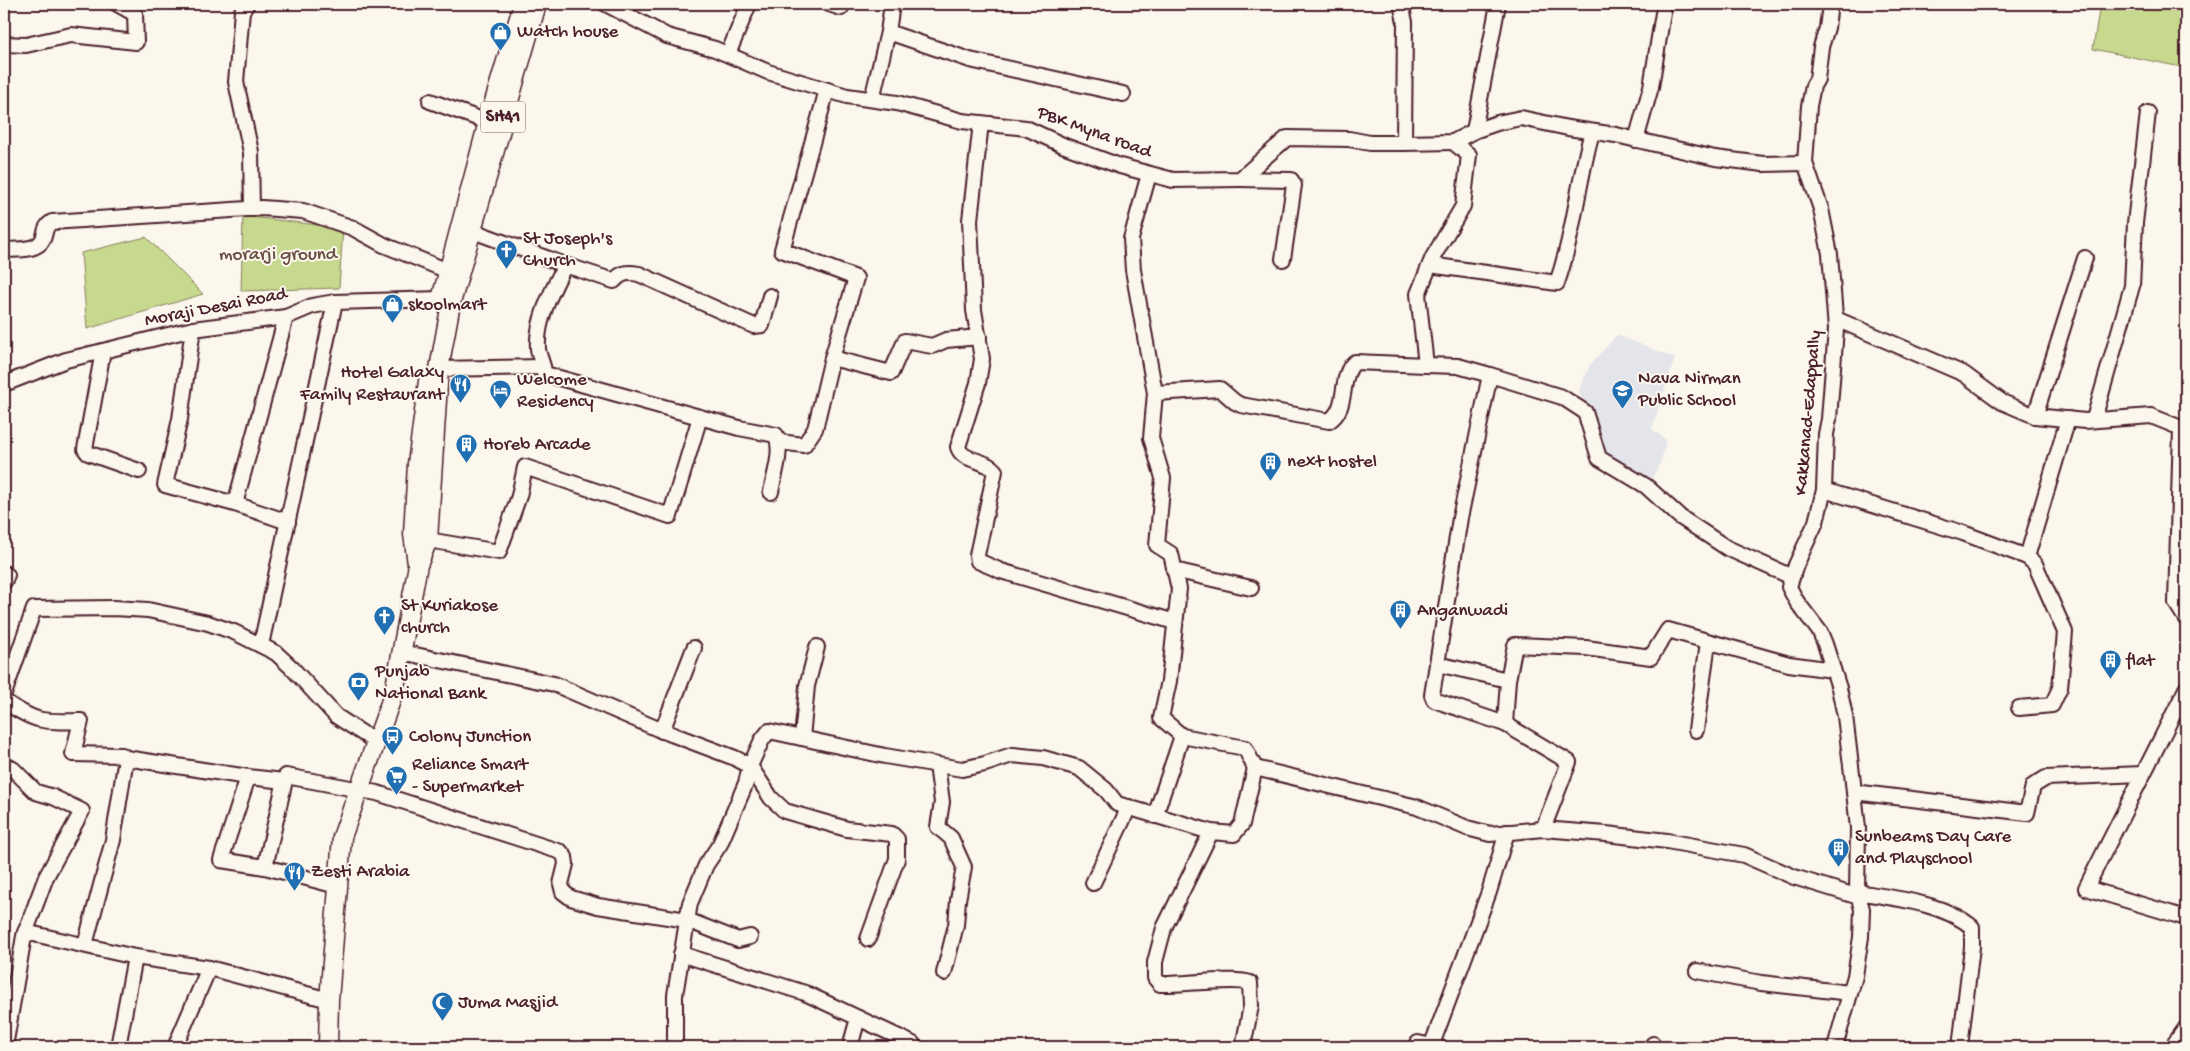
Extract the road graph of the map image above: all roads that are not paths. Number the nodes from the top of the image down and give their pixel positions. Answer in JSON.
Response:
{"nodes":[{"id":1,"x":117,"y":4,"type":"edge"},
{"id":2,"x":248,"y":4,"type":"edge"},
{"id":3,"x":523,"y":4,"type":"edge"},
{"id":4,"x":536,"y":4,"type":"edge"},
{"id":5,"x":606,"y":4,"type":"edge"},
{"id":6,"x":749,"y":4,"type":"edge"},
{"id":7,"x":892,"y":4,"type":"edge"},
{"id":8,"x":1401,"y":4,"type":"edge"},
{"id":9,"x":1498,"y":4,"type":"edge"},
{"id":10,"x":1830,"y":4,"type":"edge"},
{"id":11,"x":1663,"y":13,"type":"dead end"},
{"id":12,"x":888,"y":32,"type":"junction"},
{"id":13,"x":4,"y":44,"type":"edge"},
{"id":14,"x":728,"y":54,"type":"junction"},
{"id":15,"x":827,"y":90,"type":"junction"},
{"id":16,"x":1123,"y":94,"type":"dead end"},
{"id":17,"x":872,"y":99,"type":"junction"},
{"id":18,"x":430,"y":101,"type":"dead end"},
{"id":19,"x":2148,"y":113,"type":"dead end"},
{"id":20,"x":488,"y":122,"type":"junction"},
{"id":21,"x":981,"y":123,"type":"junction"},
{"id":22,"x":1474,"y":131,"type":"junction"},
{"id":23,"x":1592,"y":132,"type":"junction"},
{"id":24,"x":1636,"y":140,"type":"junction"},
{"id":25,"x":1453,"y":142,"type":"junction"},
{"id":26,"x":1404,"y":144,"type":"junction"},
{"id":27,"x":1805,"y":163,"type":"junction"},
{"id":28,"x":1149,"y":174,"type":"junction"},
{"id":29,"x":1240,"y":179,"type":"junction"},
{"id":30,"x":252,"y":209,"type":"junction"},
{"id":31,"x":473,"y":231,"type":"junction"},
{"id":32,"x":4,"y":250,"type":"edge"},
{"id":33,"x":2085,"y":258,"type":"dead end"},
{"id":34,"x":1284,"y":259,"type":"dead end"},
{"id":35,"x":565,"y":265,"type":"junction"},
{"id":36,"x":1430,"y":265,"type":"junction"},
{"id":37,"x":448,"y":271,"type":"junction"},
{"id":38,"x":770,"y":296,"type":"dead end"},
{"id":39,"x":441,"y":299,"type":"junction"},
{"id":40,"x":336,"y":302,"type":"junction"},
{"id":41,"x":286,"y":317,"type":"junction"},
{"id":42,"x":1836,"y":319,"type":"junction"},
{"id":43,"x":193,"y":329,"type":"junction"},
{"id":44,"x":979,"y":337,"type":"junction"},
{"id":45,"x":103,"y":351,"type":"junction"},
{"id":46,"x":832,"y":358,"type":"junction"},
{"id":47,"x":1426,"y":365,"type":"junction"},
{"id":48,"x":543,"y":367,"type":"junction"},
{"id":49,"x":440,"y":369,"type":"junction"},
{"id":50,"x":1490,"y":375,"type":"junction"},
{"id":51,"x":4,"y":384,"type":"edge"},
{"id":52,"x":1155,"y":393,"type":"junction"},
{"id":53,"x":2035,"y":416,"type":"junction"},
{"id":54,"x":700,"y":417,"type":"junction"},
{"id":55,"x":2068,"y":419,"type":"junction"},
{"id":56,"x":2094,"y":419,"type":"junction"},
{"id":57,"x":2184,"y":428,"type":"edge"},
{"id":58,"x":779,"y":442,"type":"junction"},
{"id":59,"x":425,"y":470,"type":"junction"},
{"id":60,"x":139,"y":471,"type":"dead end"},
{"id":61,"x":1824,"y":490,"type":"junction"},
{"id":62,"x":771,"y":492,"type":"dead end"},
{"id":63,"x":235,"y":504,"type":"junction"},
{"id":64,"x":288,"y":522,"type":"junction"},
{"id":65,"x":428,"y":540,"type":"junction"},
{"id":66,"x":2027,"y":556,"type":"junction"},
{"id":67,"x":418,"y":565,"type":"junction"},
{"id":68,"x":1174,"y":570,"type":"junction"},
{"id":69,"x":4,"y":573,"type":"edge"},
{"id":70,"x":1792,"y":576,"type":"junction"},
{"id":71,"x":4,"y":582,"type":"edge"},
{"id":72,"x":1251,"y":588,"type":"dead end"},
{"id":73,"x":2186,"y":620,"type":"edge"},
{"id":74,"x":1175,"y":622,"type":"junction"},
{"id":75,"x":1708,"y":642,"type":"junction"},
{"id":76,"x":261,"y":645,"type":"junction"},
{"id":77,"x":817,"y":647,"type":"dead end"},
{"id":78,"x":694,"y":648,"type":"dead end"},
{"id":79,"x":401,"y":652,"type":"junction"},
{"id":80,"x":1437,"y":664,"type":"junction"},
{"id":81,"x":1833,"y":670,"type":"junction"},
{"id":82,"x":1508,"y":680,"type":"junction"},
{"id":83,"x":2186,"y":689,"type":"edge"},
{"id":84,"x":4,"y":694,"type":"edge"},
{"id":85,"x":4,"y":701,"type":"edge"},
{"id":86,"x":2019,"y":708,"type":"dead end"},
{"id":87,"x":1505,"y":724,"type":"junction"},
{"id":88,"x":1696,"y":730,"type":"dead end"},
{"id":89,"x":662,"y":731,"type":"junction"},
{"id":90,"x":1182,"y":736,"type":"junction"},
{"id":91,"x":802,"y":738,"type":"junction"},
{"id":92,"x":376,"y":742,"type":"junction"},
{"id":93,"x":122,"y":755,"type":"dead end"},
{"id":94,"x":4,"y":764,"type":"edge"},
{"id":95,"x":937,"y":765,"type":"junction"},
{"id":96,"x":750,"y":766,"type":"junction"},
{"id":97,"x":1255,"y":768,"type":"junction"},
{"id":98,"x":2142,"y":774,"type":"junction"},
{"id":99,"x":248,"y":777,"type":"junction"},
{"id":100,"x":284,"y":781,"type":"junction"},
{"id":101,"x":360,"y":790,"type":"junction"},
{"id":102,"x":1854,"y":792,"type":"junction"},
{"id":103,"x":1130,"y":808,"type":"junction"},
{"id":104,"x":1155,"y":816,"type":"junction"},
{"id":105,"x":1544,"y":829,"type":"junction"},
{"id":106,"x":1211,"y":832,"type":"junction"},
{"id":107,"x":1507,"y":832,"type":"junction"},
{"id":108,"x":265,"y":866,"type":"junction"},
{"id":109,"x":1093,"y":883,"type":"dead end"},
{"id":110,"x":337,"y":886,"type":"junction"},
{"id":111,"x":1858,"y":895,"type":"junction"},
{"id":112,"x":2186,"y":918,"type":"edge"},
{"id":113,"x":687,"y":920,"type":"junction"},
{"id":114,"x":25,"y":932,"type":"junction"},
{"id":115,"x":750,"y":937,"type":"dead end"},
{"id":116,"x":868,"y":939,"type":"dead end"},
{"id":117,"x":85,"y":945,"type":"junction"},
{"id":118,"x":681,"y":954,"type":"junction"},
{"id":119,"x":135,"y":956,"type":"junction"},
{"id":120,"x":209,"y":968,"type":"junction"},
{"id":121,"x":1697,"y":971,"type":"dead end"},
{"id":122,"x":944,"y":973,"type":"dead end"},
{"id":123,"x":1850,"y":993,"type":"junction"},
{"id":124,"x":329,"y":1000,"type":"junction"},
{"id":125,"x":858,"y":1018,"type":"junction"},
{"id":126,"x":2186,"y":1028,"type":"edge"},
{"id":127,"x":1430,"y":1046,"type":"edge"},
{"id":128,"x":5,"y":1047,"type":"edge"},
{"id":129,"x":118,"y":1047,"type":"edge"},
{"id":130,"x":175,"y":1047,"type":"edge"},
{"id":131,"x":328,"y":1047,"type":"edge"},
{"id":132,"x":675,"y":1047,"type":"edge"},
{"id":133,"x":850,"y":1047,"type":"edge"},
{"id":134,"x":914,"y":1047,"type":"edge"},
{"id":135,"x":1243,"y":1047,"type":"edge"},
{"id":136,"x":1835,"y":1047,"type":"edge"},
{"id":137,"x":1960,"y":1047,"type":"edge"},
{"id":138,"x":2172,"y":1047,"type":"edge"}],
"edges":[{"from":1,"to":13,"type":"street"},
{"from":2,"to":30,"type":"street"},
{"from":3,"to":20,"type":"main road"},
{"from":4,"to":31,"type":"main road","number":"SH41"},
{"from":5,"to":14,"type":"street","name":"PBK Myna road"},
{"from":6,"to":14,"type":"street"},
{"from":7,"to":12,"type":"street"},
{"from":8,"to":26,"type":"street"},
{"from":9,"to":22,"type":"street"},
{"from":10,"to":27,"type":"street","name":"Kakkanad-Edappally"},
{"from":11,"to":24,"type":"street"},
{"from":12,"to":16,"type":"street"},
{"from":12,"to":17,"type":"street"},
{"from":14,"to":15,"type":"street","name":"PBK Myna road"},
{"from":15,"to":17,"type":"street","name":"PBK Myna road"},
{"from":15,"to":46,"type":"street"},
{"from":17,"to":21,"type":"street","name":"PBK Myna road"},
{"from":18,"to":20,"type":"street"},
{"from":19,"to":56,"type":"street"},
{"from":20,"to":37,"type":"main road"},
{"from":21,"to":28,"type":"street","name":"PBK Myna road"},
{"from":21,"to":44,"type":"street"},
{"from":22,"to":23,"type":"street"},
{"from":22,"to":25,"type":"street"},
{"from":23,"to":24,"type":"street"},
{"from":23,"to":36,"type":"street"},
{"from":24,"to":27,"type":"street"},
{"from":25,"to":26,"type":"street"},
{"from":25,"to":36,"type":"street"},
{"from":26,"to":29,"type":"street"},
{"from":27,"to":42,"type":"street","name":"Kakkanad-Edappally"},
{"from":28,"to":29,"type":"street","name":"PBK Myna road"},
{"from":28,"to":52,"type":"street"},
{"from":29,"to":34,"type":"street","name":"PBK Myna road"},
{"from":30,"to":32,"type":"street"},
{"from":30,"to":37,"type":"street"},
{"from":31,"to":35,"type":"street"},
{"from":31,"to":49,"type":"main road"},
{"from":33,"to":53,"type":"street"},
{"from":35,"to":38,"type":"street"},
{"from":35,"to":48,"type":"street"},
{"from":36,"to":47,"type":"street"},
{"from":37,"to":39,"type":"main road"},
{"from":39,"to":40,"type":"street","name":"Moraji Desai Road"},
{"from":39,"to":59,"type":"main road"},
{"from":40,"to":41,"type":"street","name":"Moraji Desai Road"},
{"from":40,"to":64,"type":"street"},
{"from":41,"to":43,"type":"street","name":"Moraji Desai Road"},
{"from":41,"to":63,"type":"street"},
{"from":42,"to":53,"type":"street"},
{"from":42,"to":61,"type":"street","name":"Kakkanad-Edappally"},
{"from":43,"to":45,"type":"street","name":"Moraji Desai Road"},
{"from":43,"to":63,"type":"street"},
{"from":44,"to":46,"type":"street"},
{"from":44,"to":74,"type":"street"},
{"from":45,"to":51,"type":"street","name":"Moraji Desai Road"},
{"from":45,"to":60,"type":"street"},
{"from":46,"to":58,"type":"street"},
{"from":47,"to":50,"type":"street"},
{"from":47,"to":52,"type":"street"},
{"from":48,"to":49,"type":"street"},
{"from":48,"to":54,"type":"street"},
{"from":49,"to":59,"type":"main road"},
{"from":50,"to":70,"type":"street"},
{"from":50,"to":80,"type":"street"},
{"from":52,"to":68,"type":"street"},
{"from":53,"to":55,"type":"street"},
{"from":54,"to":58,"type":"street"},
{"from":54,"to":65,"type":"street"},
{"from":55,"to":56,"type":"street"},
{"from":55,"to":66,"type":"street"},
{"from":56,"to":57,"type":"street"},
{"from":57,"to":73,"type":"street"},
{"from":58,"to":62,"type":"street"},
{"from":59,"to":65,"type":"main road"},
{"from":59,"to":67,"type":"main road"},
{"from":61,"to":66,"type":"street"},
{"from":61,"to":70,"type":"street","name":"Kakkanad-Edappally"},
{"from":63,"to":64,"type":"street"},
{"from":64,"to":76,"type":"street"},
{"from":65,"to":67,"type":"main road"},
{"from":66,"to":86,"type":"street"},
{"from":67,"to":79,"type":"main road"},
{"from":68,"to":72,"type":"street"},
{"from":68,"to":74,"type":"street"},
{"from":69,"to":71,"type":"street"},
{"from":70,"to":81,"type":"street"},
{"from":74,"to":90,"type":"street"},
{"from":75,"to":81,"type":"street"},
{"from":75,"to":82,"type":"street"},
{"from":75,"to":88,"type":"street"},
{"from":76,"to":84,"type":"street"},
{"from":76,"to":92,"type":"street"},
{"from":77,"to":91,"type":"street"},
{"from":78,"to":89,"type":"street"},
{"from":79,"to":89,"type":"street"},
{"from":79,"to":92,"type":"main road"},
{"from":80,"to":82,"type":"street"},
{"from":80,"to":87,"type":"street"},
{"from":81,"to":102,"type":"street"},
{"from":82,"to":87,"type":"street"},
{"from":83,"to":98,"type":"street"},
{"from":85,"to":93,"type":"street"},
{"from":87,"to":105,"type":"street"},
{"from":89,"to":96,"type":"street"},
{"from":90,"to":97,"type":"street"},
{"from":90,"to":104,"type":"street"},
{"from":91,"to":95,"type":"street"},
{"from":91,"to":96,"type":"street"},
{"from":92,"to":101,"type":"main road"},
{"from":94,"to":114,"type":"street"},
{"from":95,"to":103,"type":"street"},
{"from":95,"to":122,"type":"street"},
{"from":96,"to":113,"type":"street"},
{"from":96,"to":116,"type":"street"},
{"from":97,"to":106,"type":"street"},
{"from":97,"to":107,"type":"street"},
{"from":98,"to":102,"type":"street"},
{"from":98,"to":112,"type":"street"},
{"from":99,"to":100,"type":"street"},
{"from":99,"to":108,"type":"street"},
{"from":99,"to":117,"type":"street"},
{"from":100,"to":101,"type":"street"},
{"from":100,"to":108,"type":"street"},
{"from":101,"to":110,"type":"main road"},
{"from":101,"to":113,"type":"street"},
{"from":102,"to":111,"type":"street"},
{"from":103,"to":104,"type":"street"},
{"from":103,"to":109,"type":"street"},
{"from":104,"to":106,"type":"street"},
{"from":105,"to":107,"type":"street"},
{"from":105,"to":111,"type":"street"},
{"from":106,"to":135,"type":"street"},
{"from":107,"to":127,"type":"street"},
{"from":108,"to":110,"type":"street"},
{"from":110,"to":124,"type":"main road"},
{"from":111,"to":123,"type":"street"},
{"from":111,"to":137,"type":"street"},
{"from":113,"to":115,"type":"street"},
{"from":113,"to":118,"type":"street"},
{"from":114,"to":117,"type":"street"},
{"from":114,"to":128,"type":"street"},
{"from":117,"to":119,"type":"street"},
{"from":118,"to":125,"type":"street"},
{"from":118,"to":132,"type":"street"},
{"from":119,"to":120,"type":"street"},
{"from":119,"to":129,"type":"street"},
{"from":120,"to":124,"type":"street"},
{"from":120,"to":130,"type":"street"},
{"from":121,"to":123,"type":"street"},
{"from":123,"to":136,"type":"street"},
{"from":124,"to":131,"type":"main road"},
{"from":125,"to":133,"type":"street"},
{"from":125,"to":134,"type":"street"},
{"from":126,"to":138,"type":"street"}]}
